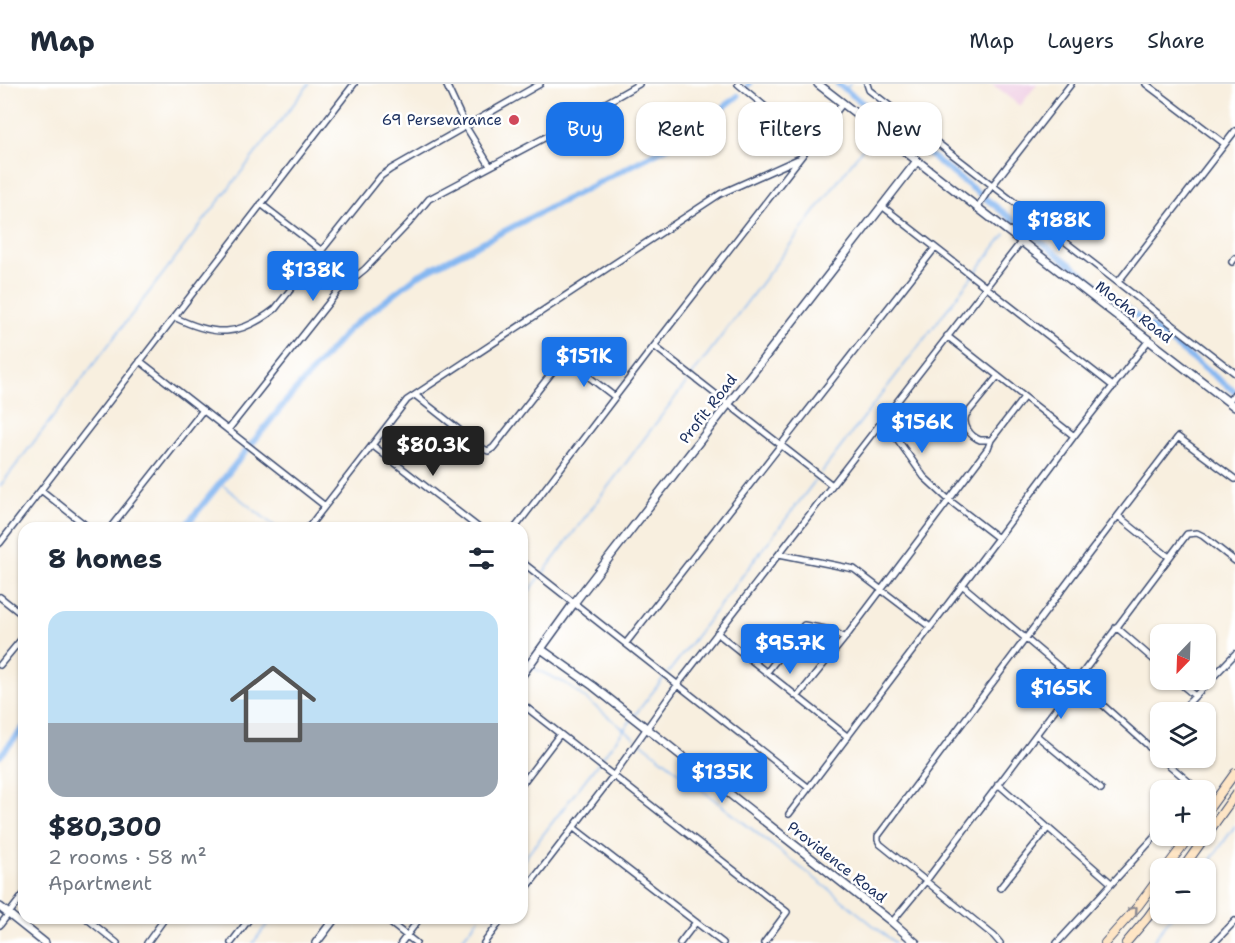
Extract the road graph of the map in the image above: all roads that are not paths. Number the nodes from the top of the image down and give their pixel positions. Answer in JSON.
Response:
{"nodes":[{"id":1,"x":354,"y":84,"type":"edge"},
{"id":2,"x":446,"y":84,"type":"edge"},
{"id":3,"x":540,"y":84,"type":"edge"},
{"id":4,"x":625,"y":84,"type":"edge"},
{"id":5,"x":639,"y":84,"type":"edge"},
{"id":6,"x":738,"y":84,"type":"edge"},
{"id":7,"x":818,"y":84,"type":"edge"},
{"id":8,"x":867,"y":84,"type":"edge"},
{"id":9,"x":1071,"y":84,"type":"edge"},
{"id":10,"x":1146,"y":84,"type":"edge"},
{"id":11,"x":630,"y":89,"type":"junction"},
{"id":12,"x":760,"y":102,"type":"edge"},
{"id":13,"x":842,"y":102,"type":"edge"},
{"id":14,"x":843,"y":103,"type":"edge"},
{"id":15,"x":466,"y":127,"type":"junction"},
{"id":16,"x":1235,"y":132,"type":"edge"},
{"id":17,"x":1225,"y":144,"type":"junction"},
{"id":18,"x":800,"y":156,"type":"edge"},
{"id":19,"x":798,"y":159,"type":"junction"},
{"id":20,"x":917,"y":161,"type":"junction"},
{"id":21,"x":490,"y":166,"type":"junction"},
{"id":22,"x":993,"y":186,"type":"junction"},
{"id":23,"x":261,"y":204,"type":"junction"},
{"id":24,"x":882,"y":206,"type":"junction"},
{"id":25,"x":979,"y":206,"type":"junction"},
{"id":26,"x":1021,"y":242,"type":"junction"},
{"id":27,"x":935,"y":248,"type":"junction"},
{"id":28,"x":322,"y":251,"type":"junction"},
{"id":29,"x":1118,"y":282,"type":"junction"},
{"id":30,"x":986,"y":288,"type":"junction"},
{"id":31,"x":174,"y":317,"type":"junction"},
{"id":32,"x":947,"y":336,"type":"junction"},
{"id":33,"x":1149,"y":340,"type":"junction"},
{"id":34,"x":654,"y":346,"type":"junction"},
{"id":35,"x":140,"y":361,"type":"junction"},
{"id":36,"x":1235,"y":373,"type":"edge"},
{"id":37,"x":998,"y":376,"type":"junction"},
{"id":38,"x":1114,"y":387,"type":"junction"},
{"id":39,"x":415,"y":395,"type":"junction"},
{"id":40,"x":615,"y":397,"type":"junction"},
{"id":41,"x":1024,"y":397,"type":"junction"},
{"id":42,"x":1232,"y":397,"type":"edge"},
{"id":43,"x":729,"y":403,"type":"junction"},
{"id":44,"x":1235,"y":407,"type":"edge"},
{"id":45,"x":203,"y":410,"type":"junction"},
{"id":46,"x":883,"y":419,"type":"junction"},
{"id":47,"x":228,"y":430,"type":"junction"},
{"id":48,"x":1074,"y":436,"type":"junction"},
{"id":49,"x":991,"y":440,"type":"junction"},
{"id":50,"x":372,"y":445,"type":"junction"},
{"id":51,"x":780,"y":445,"type":"junction"},
{"id":52,"x":1235,"y":479,"type":"edge"},
{"id":53,"x":832,"y":485,"type":"junction"},
{"id":54,"x":41,"y":490,"type":"junction"},
{"id":55,"x":949,"y":500,"type":"junction"},
{"id":56,"x":325,"y":506,"type":"junction"},
{"id":57,"x":1118,"y":516,"type":"junction"},
{"id":58,"x":81,"y":522,"type":"edge"},
{"id":59,"x":115,"y":522,"type":"edge"},
{"id":60,"x":313,"y":522,"type":"edge"},
{"id":61,"x":470,"y":522,"type":"edge"},
{"id":62,"x":520,"y":522,"type":"edge"},
{"id":63,"x":998,"y":538,"type":"junction"},
{"id":64,"x":0,"y":543,"type":"edge"},
{"id":65,"x":779,"y":554,"type":"junction"},
{"id":66,"x":1169,"y":557,"type":"junction"},
{"id":67,"x":1235,"y":561,"type":"edge"},
{"id":68,"x":528,"y":567,"type":"edge"},
{"id":69,"x":962,"y":585,"type":"junction"},
{"id":70,"x":881,"y":589,"type":"junction"},
{"id":71,"x":0,"y":597,"type":"edge"},
{"id":72,"x":574,"y":603,"type":"junction"},
{"id":73,"x":18,"y":611,"type":"edge"},
{"id":74,"x":930,"y":627,"type":"junction"},
{"id":75,"x":1116,"y":627,"type":"junction"},
{"id":76,"x":717,"y":633,"type":"junction"},
{"id":77,"x":845,"y":638,"type":"junction"},
{"id":78,"x":1025,"y":639,"type":"junction"},
{"id":79,"x":18,"y":643,"type":"edge"},
{"id":80,"x":626,"y":644,"type":"junction"},
{"id":81,"x":541,"y":649,"type":"junction"},
{"id":82,"x":1235,"y":654,"type":"edge"},
{"id":83,"x":1150,"y":656,"type":"edge"},
{"id":84,"x":0,"y":665,"type":"edge"},
{"id":85,"x":528,"y":667,"type":"edge"},
{"id":86,"x":767,"y":672,"type":"junction"},
{"id":87,"x":1076,"y":681,"type":"junction"},
{"id":88,"x":678,"y":684,"type":"junction"},
{"id":89,"x":1188,"y":690,"type":"edge"},
{"id":90,"x":798,"y":696,"type":"junction"},
{"id":91,"x":1195,"y":696,"type":"junction"},
{"id":92,"x":1189,"y":702,"type":"edge"},
{"id":93,"x":528,"y":709,"type":"edge"},
{"id":94,"x":647,"y":729,"type":"junction"},
{"id":95,"x":560,"y":734,"type":"junction"},
{"id":96,"x":1036,"y":735,"type":"junction"},
{"id":97,"x":848,"y":737,"type":"junction"},
{"id":98,"x":1149,"y":747,"type":"edge"},
{"id":99,"x":1174,"y":768,"type":"edge"},
{"id":100,"x":1235,"y":773,"type":"edge"},
{"id":101,"x":528,"y":776,"type":"edge"},
{"id":102,"x":614,"y":776,"type":"junction"},
{"id":103,"x":1189,"y":780,"type":"edge"},
{"id":104,"x":998,"y":784,"type":"junction"},
{"id":105,"x":809,"y":788,"type":"junction"},
{"id":106,"x":1101,"y":789,"type":"dead end"},
{"id":107,"x":1235,"y":795,"type":"edge"},
{"id":108,"x":1216,"y":799,"type":"edge"},
{"id":109,"x":789,"y":814,"type":"dead end"},
{"id":110,"x":574,"y":828,"type":"junction"},
{"id":111,"x":1048,"y":828,"type":"junction"},
{"id":112,"x":1150,"y":842,"type":"edge"},
{"id":113,"x":1190,"y":858,"type":"edge"},
{"id":114,"x":926,"y":881,"type":"junction"},
{"id":115,"x":1111,"y":883,"type":"junction"},
{"id":116,"x":528,"y":886,"type":"edge"},
{"id":117,"x":1000,"y":888,"type":"dead end"},
{"id":118,"x":1150,"y":890,"type":"edge"},
{"id":119,"x":18,"y":902,"type":"edge"},
{"id":120,"x":0,"y":907,"type":"edge"},
{"id":121,"x":9,"y":914,"type":"junction"},
{"id":122,"x":1150,"y":914,"type":"edge"},
{"id":123,"x":18,"y":921,"type":"edge"},
{"id":124,"x":1235,"y":921,"type":"edge"},
{"id":125,"x":696,"y":922,"type":"junction"},
{"id":126,"x":892,"y":922,"type":"junction"},
{"id":127,"x":21,"y":924,"type":"edge"},
{"id":128,"x":93,"y":924,"type":"edge"},
{"id":129,"x":161,"y":924,"type":"edge"},
{"id":130,"x":245,"y":924,"type":"edge"},
{"id":131,"x":330,"y":924,"type":"edge"},
{"id":132,"x":391,"y":924,"type":"edge"},
{"id":133,"x":415,"y":924,"type":"edge"},
{"id":134,"x":498,"y":924,"type":"edge"},
{"id":135,"x":0,"y":925,"type":"edge"},
{"id":136,"x":406,"y":936,"type":"junction"},
{"id":137,"x":45,"y":943,"type":"edge"},
{"id":138,"x":117,"y":943,"type":"edge"},
{"id":139,"x":147,"y":943,"type":"edge"},
{"id":140,"x":231,"y":943,"type":"edge"},
{"id":141,"x":316,"y":943,"type":"edge"},
{"id":142,"x":401,"y":943,"type":"edge"},
{"id":143,"x":416,"y":943,"type":"edge"},
{"id":144,"x":484,"y":943,"type":"edge"},
{"id":145,"x":680,"y":943,"type":"edge"},
{"id":146,"x":723,"y":943,"type":"edge"},
{"id":147,"x":764,"y":943,"type":"edge"},
{"id":148,"x":916,"y":943,"type":"edge"},
{"id":149,"x":1000,"y":943,"type":"edge"},
{"id":150,"x":1057,"y":943,"type":"edge"},
{"id":151,"x":1105,"y":943,"type":"edge"},
{"id":152,"x":1126,"y":943,"type":"edge"},
{"id":153,"x":1214,"y":943,"type":"edge"}],
"edges":[{"from":1,"to":23,"type":"street"},
{"from":2,"to":15,"type":"street"},
{"from":3,"to":15,"type":"street"},
{"from":4,"to":11,"type":"street"},
{"from":5,"to":11,"type":"street"},
{"from":6,"to":12,"type":"street"},
{"from":7,"to":13,"type":"street","name":"Mocha Road"},
{"from":8,"to":22,"type":"street"},
{"from":9,"to":22,"type":"street"},
{"from":10,"to":17,"type":"street"},
{"from":11,"to":21,"type":"street"},
{"from":14,"to":20,"type":"street","name":"Mocha Road"},
{"from":15,"to":21,"type":"street"},
{"from":15,"to":28,"type":"street"},
{"from":16,"to":17,"type":"street"},
{"from":17,"to":29,"type":"street"},
{"from":18,"to":19,"type":"street"},
{"from":19,"to":34,"type":"street"},
{"from":19,"to":39,"type":"street"},
{"from":20,"to":24,"type":"street","name":"Profit Road"},
{"from":20,"to":25,"type":"street","name":"Mocha Road"},
{"from":21,"to":47,"type":"street"},
{"from":22,"to":25,"type":"street"},
{"from":22,"to":29,"type":"street"},
{"from":23,"to":28,"type":"street"},
{"from":23,"to":31,"type":"street"},
{"from":24,"to":27,"type":"street"},
{"from":24,"to":43,"type":"street","name":"Profit Road"},
{"from":25,"to":26,"type":"street","name":"Mocha Road"},
{"from":26,"to":30,"type":"street"},
{"from":26,"to":33,"type":"street","name":"Mocha Road"},
{"from":27,"to":30,"type":"street"},
{"from":27,"to":51,"type":"street"},
{"from":28,"to":31,"type":"street"},
{"from":29,"to":36,"type":"street"},
{"from":30,"to":32,"type":"street"},
{"from":30,"to":38,"type":"street"},
{"from":31,"to":35,"type":"street"},
{"from":32,"to":37,"type":"street"},
{"from":32,"to":46,"type":"street"},
{"from":33,"to":38,"type":"street"},
{"from":33,"to":42,"type":"street","name":"Mocha Road"},
{"from":34,"to":40,"type":"street"},
{"from":34,"to":43,"type":"street"},
{"from":35,"to":45,"type":"street"},
{"from":35,"to":54,"type":"street"},
{"from":37,"to":41,"type":"street"},
{"from":37,"to":49,"type":"street"},
{"from":38,"to":48,"type":"street"},
{"from":39,"to":40,"type":"street"},
{"from":39,"to":50,"type":"street"},
{"from":40,"to":62,"type":"street"},
{"from":41,"to":48,"type":"street"},
{"from":41,"to":49,"type":"street"},
{"from":42,"to":44,"type":"street","name":"Mocha Road"},
{"from":43,"to":51,"type":"street"},
{"from":43,"to":72,"type":"street","name":"Profit Road"},
{"from":45,"to":47,"type":"street"},
{"from":45,"to":59,"type":"street"},
{"from":46,"to":53,"type":"street"},
{"from":46,"to":55,"type":"street"},
{"from":47,"to":56,"type":"street"},
{"from":48,"to":63,"type":"street"},
{"from":49,"to":55,"type":"street"},
{"from":50,"to":56,"type":"street"},
{"from":50,"to":61,"type":"street"},
{"from":51,"to":53,"type":"street"},
{"from":51,"to":80,"type":"street"},
{"from":52,"to":57,"type":"street"},
{"from":53,"to":65,"type":"street"},
{"from":54,"to":58,"type":"street"},
{"from":54,"to":64,"type":"street"},
{"from":55,"to":63,"type":"street"},
{"from":55,"to":70,"type":"street"},
{"from":56,"to":60,"type":"street"},
{"from":57,"to":66,"type":"street"},
{"from":57,"to":78,"type":"street"},
{"from":63,"to":69,"type":"street"},
{"from":65,"to":70,"type":"street"},
{"from":65,"to":76,"type":"street"},
{"from":66,"to":67,"type":"street"},
{"from":66,"to":75,"type":"street"},
{"from":68,"to":72,"type":"street"},
{"from":69,"to":74,"type":"street"},
{"from":69,"to":78,"type":"street"},
{"from":70,"to":74,"type":"street"},
{"from":70,"to":77,"type":"street"},
{"from":71,"to":73,"type":"street"},
{"from":72,"to":80,"type":"street"},
{"from":72,"to":81,"type":"street","name":"Profit Road"},
{"from":74,"to":97,"type":"street"},
{"from":75,"to":83,"type":"street"},
{"from":75,"to":87,"type":"street"},
{"from":76,"to":86,"type":"street"},
{"from":76,"to":88,"type":"street"},
{"from":77,"to":86,"type":"street"},
{"from":77,"to":90,"type":"street"},
{"from":78,"to":87,"type":"street"},
{"from":78,"to":114,"type":"street"},
{"from":79,"to":84,"type":"street"},
{"from":80,"to":88,"type":"street"},
{"from":81,"to":85,"type":"street","name":"Profit Road"},
{"from":81,"to":94,"type":"street","name":"Providence Road"},
{"from":82,"to":91,"type":"street"},
{"from":86,"to":90,"type":"street"},
{"from":87,"to":96,"type":"street"},
{"from":87,"to":98,"type":"street"},
{"from":88,"to":94,"type":"street"},
{"from":88,"to":105,"type":"street"},
{"from":89,"to":91,"type":"street"},
{"from":90,"to":97,"type":"street"},
{"from":91,"to":92,"type":"street"},
{"from":93,"to":95,"type":"street"},
{"from":94,"to":102,"type":"street"},
{"from":94,"to":126,"type":"street","name":"Providence Road"},
{"from":95,"to":101,"type":"street"},
{"from":95,"to":102,"type":"street"},
{"from":96,"to":104,"type":"street"},
{"from":96,"to":106,"type":"street"},
{"from":97,"to":105,"type":"street"},
{"from":99,"to":103,"type":"street"},
{"from":100,"to":108,"type":"main road"},
{"from":102,"to":110,"type":"street"},
{"from":102,"to":147,"type":"street"},
{"from":104,"to":111,"type":"street"},
{"from":104,"to":114,"type":"street"},
{"from":105,"to":109,"type":"street"},
{"from":107,"to":113,"type":"main road"},
{"from":110,"to":116,"type":"street"},
{"from":110,"to":125,"type":"street"},
{"from":111,"to":115,"type":"street"},
{"from":111,"to":117,"type":"street"},
{"from":112,"to":115,"type":"street"},
{"from":114,"to":126,"type":"street"},
{"from":114,"to":149,"type":"street"},
{"from":115,"to":150,"type":"street"},
{"from":151,"to":118,"type":"main road","one_way":true},
{"from":119,"to":121,"type":"street"},
{"from":120,"to":121,"type":"street"},
{"from":121,"to":123,"type":"street"},
{"from":121,"to":135,"type":"street"},
{"from":122,"to":152,"type":"main road"},
{"from":124,"to":153,"type":"street"},
{"from":125,"to":145,"type":"street"},
{"from":125,"to":146,"type":"street"},
{"from":126,"to":148,"type":"street","name":"Providence Road"},
{"from":127,"to":137,"type":"street"},
{"from":128,"to":138,"type":"street"},
{"from":129,"to":139,"type":"street"},
{"from":130,"to":140,"type":"street"},
{"from":131,"to":141,"type":"street"},
{"from":132,"to":136,"type":"street"},
{"from":133,"to":136,"type":"street"},
{"from":134,"to":144,"type":"street"},
{"from":136,"to":142,"type":"street"},
{"from":136,"to":143,"type":"street"}]}
